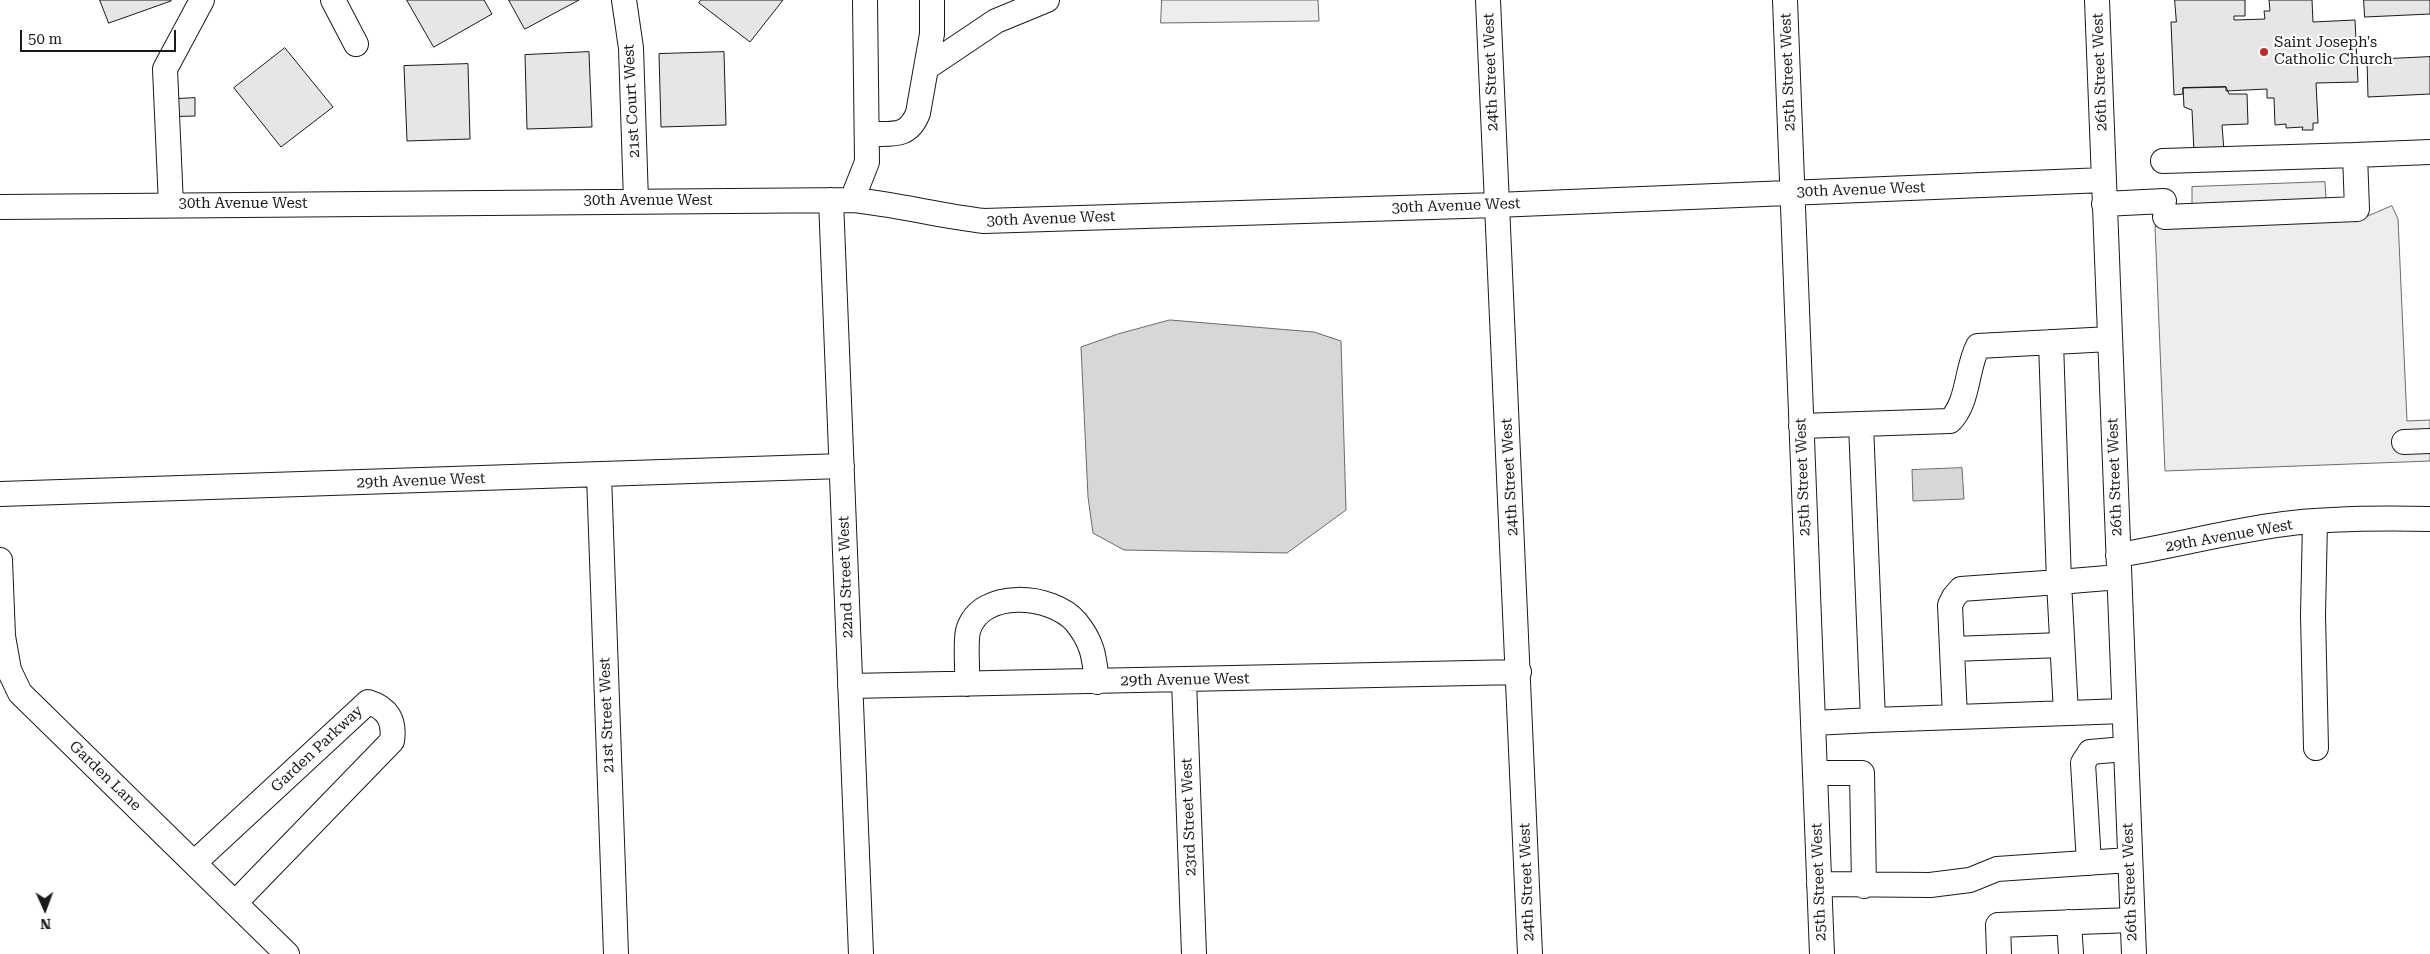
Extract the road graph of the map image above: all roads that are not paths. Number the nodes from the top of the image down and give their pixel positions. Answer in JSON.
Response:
{"nodes":[{"id":1,"x":202,"y":0,"type":"edge"},
{"id":2,"x":333,"y":0,"type":"edge"},
{"id":3,"x":624,"y":0,"type":"edge"},
{"id":4,"x":865,"y":0,"type":"edge"},
{"id":5,"x":932,"y":0,"type":"edge"},
{"id":6,"x":1048,"y":0,"type":"edge"},
{"id":7,"x":1488,"y":0,"type":"edge"},
{"id":8,"x":1785,"y":0,"type":"edge"},
{"id":9,"x":2097,"y":0,"type":"edge"},
{"id":10,"x":356,"y":44,"type":"dead end"},
{"id":11,"x":926,"y":68,"type":"junction"},
{"id":12,"x":867,"y":134,"type":"junction"},
{"id":13,"x":2430,"y":152,"type":"edge"},
{"id":14,"x":2356,"y":155,"type":"junction"},
{"id":15,"x":2163,"y":161,"type":"dead end"},
{"id":16,"x":2104,"y":180,"type":"junction"},
{"id":17,"x":1792,"y":192,"type":"junction"},
{"id":18,"x":841,"y":200,"type":"junction"},
{"id":19,"x":636,"y":201,"type":"junction"},
{"id":20,"x":2104,"y":204,"type":"junction"},
{"id":21,"x":171,"y":205,"type":"junction"},
{"id":22,"x":1496,"y":205,"type":"junction"},
{"id":23,"x":0,"y":207,"type":"edge"},
{"id":24,"x":2110,"y":339,"type":"junction"},
{"id":25,"x":2050,"y":342,"type":"junction"},
{"id":26,"x":1861,"y":424,"type":"junction"},
{"id":27,"x":1801,"y":426,"type":"junction"},
{"id":28,"x":2404,"y":442,"type":"dead end"},
{"id":29,"x":2430,"y":442,"type":"edge"},
{"id":30,"x":842,"y":466,"type":"junction"},
{"id":31,"x":598,"y":475,"type":"junction"},
{"id":32,"x":0,"y":494,"type":"edge"},
{"id":33,"x":2430,"y":519,"type":"edge"},
{"id":34,"x":2315,"y":522,"type":"junction"},
{"id":35,"x":0,"y":560,"type":"edge"},
{"id":36,"x":2119,"y":566,"type":"junction"},
{"id":37,"x":2059,"y":582,"type":"junction"},
{"id":38,"x":2062,"y":645,"type":"junction"},
{"id":39,"x":1952,"y":649,"type":"junction"},
{"id":40,"x":1519,"y":672,"type":"junction"},
{"id":41,"x":1184,"y":680,"type":"junction"},
{"id":42,"x":1096,"y":682,"type":"junction"},
{"id":43,"x":967,"y":684,"type":"junction"},
{"id":44,"x":850,"y":686,"type":"junction"},
{"id":45,"x":2124,"y":711,"type":"junction"},
{"id":46,"x":2066,"y":713,"type":"junction"},
{"id":47,"x":1955,"y":717,"type":"junction"},
{"id":48,"x":1873,"y":720,"type":"junction"},
{"id":49,"x":1813,"y":723,"type":"junction"},
{"id":50,"x":2316,"y":748,"type":"dead end"},
{"id":51,"x":2125,"y":749,"type":"junction"},
{"id":52,"x":1815,"y":773,"type":"junction"},
{"id":53,"x":2130,"y":860,"type":"junction"},
{"id":54,"x":194,"y":863,"type":"junction"},
{"id":55,"x":2089,"y":863,"type":"junction"},
{"id":56,"x":1819,"y":884,"type":"junction"},
{"id":57,"x":1864,"y":886,"type":"junction"},
{"id":58,"x":235,"y":903,"type":"junction"},
{"id":59,"x":2132,"y":920,"type":"junction"},
{"id":60,"x":2069,"y":922,"type":"junction"},
{"id":61,"x":287,"y":954,"type":"edge"},
{"id":62,"x":616,"y":954,"type":"edge"},
{"id":63,"x":861,"y":954,"type":"edge"},
{"id":64,"x":1194,"y":954,"type":"edge"},
{"id":65,"x":1530,"y":954,"type":"edge"},
{"id":66,"x":1822,"y":954,"type":"edge"},
{"id":67,"x":1999,"y":954,"type":"edge"},
{"id":68,"x":2071,"y":954,"type":"edge"},
{"id":69,"x":2134,"y":954,"type":"edge"}],
"edges":[{"from":1,"to":21,"type":"street"},
{"from":2,"to":10,"type":"street"},
{"from":3,"to":19,"type":"street","name":"21st Court West"},
{"from":4,"to":12,"type":"street"},
{"from":5,"to":11,"type":"street"},
{"from":6,"to":11,"type":"street"},
{"from":7,"to":22,"type":"street","name":"24th Street West"},
{"from":8,"to":17,"type":"street","name":"25th Street West"},
{"from":9,"to":16,"type":"street","name":"26th Street West"},
{"from":11,"to":12,"type":"street"},
{"from":12,"to":18,"type":"street"},
{"from":13,"to":14,"type":"street"},
{"from":14,"to":15,"type":"street"},
{"from":14,"to":20,"type":"street"},
{"from":16,"to":17,"type":"street","name":"30th Avenue West"},
{"from":16,"to":20,"type":"street","name":"26th Street West"},
{"from":17,"to":22,"type":"street","name":"30th Avenue West"},
{"from":17,"to":27,"type":"street","name":"25th Street West"},
{"from":18,"to":19,"type":"street","name":"30th Avenue West"},
{"from":18,"to":22,"type":"street","name":"30th Avenue West"},
{"from":18,"to":30,"type":"street","name":"22nd Street West"},
{"from":19,"to":21,"type":"street","name":"30th Avenue West"},
{"from":20,"to":24,"type":"street","name":"26th Street West"},
{"from":21,"to":23,"type":"street","name":"30th Avenue West"},
{"from":22,"to":40,"type":"street","name":"24th Street West"},
{"from":24,"to":25,"type":"street"},
{"from":24,"to":36,"type":"street","name":"26th Street West"},
{"from":25,"to":26,"type":"street"},
{"from":25,"to":37,"type":"street"},
{"from":26,"to":27,"type":"street"},
{"from":26,"to":48,"type":"street"},
{"from":27,"to":49,"type":"street","name":"25th Street West"},
{"from":28,"to":29,"type":"street"},
{"from":30,"to":31,"type":"street","name":"29th Avenue West"},
{"from":30,"to":44,"type":"street","name":"22nd Street West"},
{"from":31,"to":32,"type":"street","name":"29th Avenue West"},
{"from":31,"to":62,"type":"street","name":"21st Street West"},
{"from":33,"to":34,"type":"street","name":"29th Avenue West"},
{"from":34,"to":36,"type":"street","name":"29th Avenue West"},
{"from":34,"to":50,"type":"street"},
{"from":35,"to":54,"type":"street","name":"Garden Lane"},
{"from":36,"to":37,"type":"street","name":"29th Avenue West"},
{"from":36,"to":45,"type":"street","name":"26th Street West"},
{"from":37,"to":38,"type":"street"},
{"from":37,"to":39,"type":"street","name":"29th Avenue West"},
{"from":38,"to":39,"type":"street"},
{"from":38,"to":46,"type":"street"},
{"from":39,"to":47,"type":"street"},
{"from":40,"to":41,"type":"street","name":"29th Avenue West"},
{"from":40,"to":65,"type":"street","name":"24th Street West"},
{"from":41,"to":42,"type":"street","name":"29th Avenue West"},
{"from":41,"to":64,"type":"street","name":"23rd Street West"},
{"from":42,"to":43,"type":"street","name":"29th Avenue West"},
{"from":42,"to":43,"type":"street"},
{"from":43,"to":44,"type":"street","name":"29th Avenue West"},
{"from":44,"to":63,"type":"street","name":"22nd Street West"},
{"from":45,"to":46,"type":"street"},
{"from":45,"to":51,"type":"street","name":"26th Street West"},
{"from":46,"to":47,"type":"street"},
{"from":47,"to":48,"type":"street"},
{"from":48,"to":49,"type":"street"},
{"from":49,"to":52,"type":"street","name":"25th Street West"},
{"from":51,"to":53,"type":"street","name":"26th Street West"},
{"from":51,"to":55,"type":"street"},
{"from":52,"to":56,"type":"street","name":"25th Street West"},
{"from":52,"to":57,"type":"street"},
{"from":53,"to":55,"type":"street"},
{"from":53,"to":59,"type":"street","name":"26th Street West"},
{"from":54,"to":58,"type":"street","name":"Garden Lane"},
{"from":54,"to":58,"type":"street","name":"Garden Parkway"},
{"from":55,"to":57,"type":"street"},
{"from":56,"to":57,"type":"street"},
{"from":56,"to":66,"type":"street","name":"25th Street West"},
{"from":58,"to":61,"type":"street","name":"Garden Lane"},
{"from":59,"to":60,"type":"street"},
{"from":59,"to":69,"type":"street","name":"26th Street West"},
{"from":60,"to":67,"type":"street"},
{"from":60,"to":68,"type":"street"}]}
